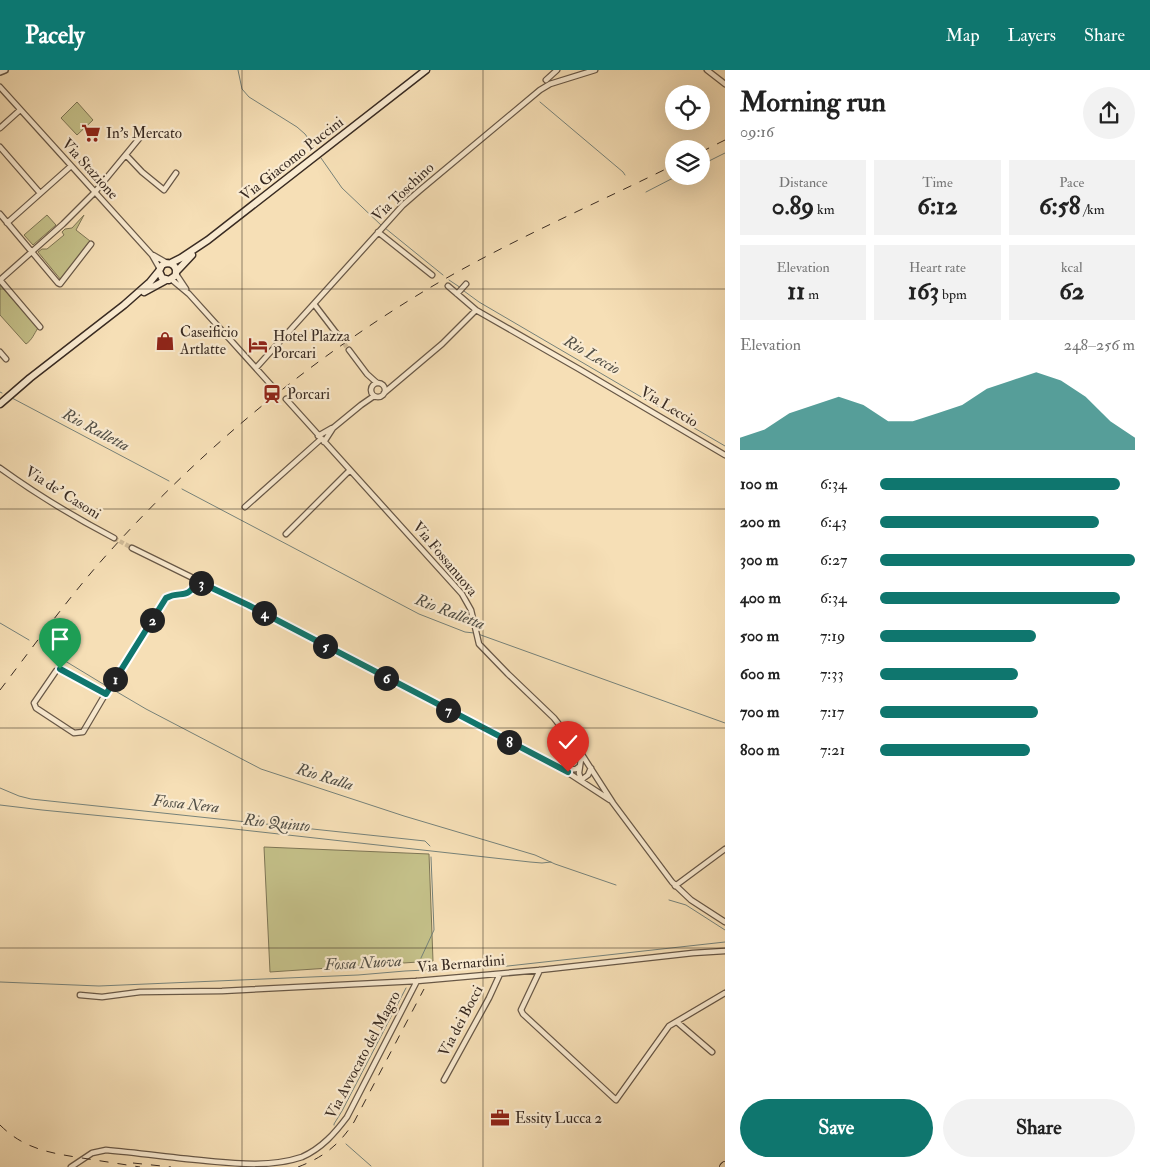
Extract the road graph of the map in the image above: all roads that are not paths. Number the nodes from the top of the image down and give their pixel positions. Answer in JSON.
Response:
{"nodes":[{"id":1,"x":5,"y":70,"type":"edge"},
{"id":2,"x":426,"y":70,"type":"edge"},
{"id":3,"x":557,"y":70,"type":"edge"},
{"id":4,"x":595,"y":70,"type":"edge"},
{"id":5,"x":707,"y":70,"type":"edge"},
{"id":6,"x":0,"y":72,"type":"edge"},
{"id":7,"x":546,"y":80,"type":"dead end"},
{"id":8,"x":725,"y":84,"type":"edge"},
{"id":9,"x":0,"y":88,"type":"edge"},
{"id":10,"x":20,"y":110,"type":"junction"},
{"id":11,"x":0,"y":128,"type":"edge"},
{"id":12,"x":142,"y":135,"type":"dead end"},
{"id":13,"x":0,"y":147,"type":"edge"},
{"id":14,"x":126,"y":155,"type":"junction"},
{"id":15,"x":70,"y":166,"type":"junction"},
{"id":16,"x":176,"y":173,"type":"dead end"},
{"id":17,"x":94,"y":192,"type":"junction"},
{"id":18,"x":40,"y":193,"type":"junction"},
{"id":19,"x":0,"y":214,"type":"edge"},
{"id":20,"x":8,"y":222,"type":"junction"},
{"id":21,"x":378,"y":232,"type":"junction"},
{"id":22,"x":208,"y":240,"type":"junction"},
{"id":23,"x":91,"y":244,"type":"dead end"},
{"id":24,"x":32,"y":251,"type":"junction"},
{"id":25,"x":152,"y":254,"type":"junction"},
{"id":26,"x":169,"y":263,"type":"junction"},
{"id":27,"x":159,"y":270,"type":"junction"},
{"id":28,"x":432,"y":275,"type":"dead end"},
{"id":29,"x":173,"y":276,"type":"junction"},
{"id":30,"x":0,"y":280,"type":"edge"},
{"id":31,"x":465,"y":285,"type":"dead end"},
{"id":32,"x":448,"y":286,"type":"dead end"},
{"id":33,"x":457,"y":294,"type":"junction"},
{"id":34,"x":314,"y":304,"type":"junction"},
{"id":35,"x":124,"y":305,"type":"junction"},
{"id":36,"x":476,"y":310,"type":"junction"},
{"id":37,"x":40,"y":327,"type":"dead end"},
{"id":38,"x":340,"y":338,"type":"tunnel mouth"},
{"id":39,"x":349,"y":350,"type":"tunnel mouth"},
{"id":40,"x":0,"y":352,"type":"edge"},
{"id":41,"x":6,"y":359,"type":"dead end"},
{"id":42,"x":256,"y":368,"type":"junction"},
{"id":43,"x":367,"y":374,"type":"junction"},
{"id":44,"x":30,"y":378,"type":"junction"},
{"id":45,"x":397,"y":382,"type":"junction"},
{"id":46,"x":377,"y":383,"type":"junction"},
{"id":47,"x":272,"y":386,"type":"dead end"},
{"id":48,"x":384,"y":386,"type":"junction"},
{"id":49,"x":372,"y":392,"type":"junction"},
{"id":50,"x":384,"y":393,"type":"junction"},
{"id":51,"x":0,"y":398,"type":"edge"},
{"id":52,"x":286,"y":399,"type":"dead end"},
{"id":53,"x":0,"y":404,"type":"edge"},
{"id":54,"x":333,"y":428,"type":"junction"},
{"id":55,"x":321,"y":439,"type":"junction"},
{"id":56,"x":725,"y":455,"type":"edge"},
{"id":57,"x":0,"y":468,"type":"edge"},
{"id":58,"x":350,"y":470,"type":"junction"},
{"id":59,"x":244,"y":506,"type":"dead end"},
{"id":60,"x":286,"y":534,"type":"dead end"},
{"id":61,"x":114,"y":538,"type":"tunnel mouth"},
{"id":62,"x":132,"y":548,"type":"tunnel mouth"},
{"id":63,"x":197,"y":581,"type":"junction"},
{"id":64,"x":107,"y":692,"type":"junction"},
{"id":65,"x":578,"y":750,"type":"junction"},
{"id":66,"x":580,"y":766,"type":"junction"},
{"id":67,"x":591,"y":768,"type":"junction"},
{"id":68,"x":565,"y":770,"type":"junction"},
{"id":69,"x":581,"y":780,"type":"junction"},
{"id":70,"x":613,"y":803,"type":"junction"},
{"id":71,"x":725,"y":849,"type":"edge"},
{"id":72,"x":675,"y":886,"type":"junction"},
{"id":73,"x":725,"y":922,"type":"edge"},
{"id":74,"x":725,"y":951,"type":"edge"},
{"id":75,"x":540,"y":970,"type":"junction"},
{"id":76,"x":500,"y":974,"type":"junction"},
{"id":77,"x":417,"y":981,"type":"junction"},
{"id":78,"x":725,"y":993,"type":"edge"},
{"id":79,"x":80,"y":995,"type":"dead end"},
{"id":80,"x":677,"y":1022,"type":"junction"},
{"id":81,"x":712,"y":1052,"type":"dead end"},
{"id":82,"x":444,"y":1080,"type":"dead end"},
{"id":83,"x":71,"y":1167,"type":"edge"}],
"edges":[{"from":1,"to":6,"type":"street"},
{"from":2,"to":22,"type":"main road","name":"Via Giacomo Puccini"},
{"from":3,"to":7,"type":"street"},
{"from":4,"to":21,"type":"street","name":"Via Toschino"},
{"from":5,"to":8,"type":"street"},
{"from":9,"to":10,"type":"street","name":"Via Stazione"},
{"from":10,"to":11,"type":"street"},
{"from":10,"to":15,"type":"street","name":"Via Stazione"},
{"from":12,"to":14,"type":"street"},
{"from":13,"to":18,"type":"street"},
{"from":14,"to":16,"type":"street"},
{"from":14,"to":17,"type":"street"},
{"from":15,"to":17,"type":"street","name":"Via Stazione"},
{"from":15,"to":18,"type":"street"},
{"from":17,"to":24,"type":"street"},
{"from":17,"to":25,"type":"street","name":"Via Stazione"},
{"from":18,"to":20,"type":"street"},
{"from":19,"to":20,"type":"street"},
{"from":20,"to":24,"type":"street"},
{"from":21,"to":28,"type":"street"},
{"from":21,"to":34,"type":"street","name":"Via Toschino"},
{"from":22,"to":26,"type":"main road","name":"Via Giacomo Puccini"},
{"from":22,"to":29,"type":"main road"},
{"from":23,"to":24,"type":"street"},
{"from":24,"to":30,"type":"street"},
{"from":25,"to":26,"type":"street"},
{"from":25,"to":27,"type":"street","name":"Via Stazione"},
{"from":26,"to":27,"type":"main road"},
{"from":26,"to":29,"type":"main road"},
{"from":27,"to":29,"type":"main road"},
{"from":27,"to":35,"type":"main road"},
{"from":29,"to":35,"type":"main road"},
{"from":29,"to":42,"type":"street"},
{"from":30,"to":37,"type":"street"},
{"from":31,"to":33,"type":"street"},
{"from":32,"to":33,"type":"street","name":"Via Leccio"},
{"from":33,"to":36,"type":"street","name":"Via Leccio"},
{"from":34,"to":38,"type":"street"},
{"from":34,"to":42,"type":"street","name":"Via Toschino"},
{"from":35,"to":44,"type":"main road"},
{"from":36,"to":45,"type":"street"},
{"from":36,"to":56,"type":"street","name":"Via Leccio"},
{"from":39,"to":43,"type":"street"},
{"from":40,"to":41,"type":"street"},
{"from":42,"to":47,"type":"street"},
{"from":43,"to":46,"type":"street"},
{"from":43,"to":49,"type":"street"},
{"from":44,"to":51,"type":"main road"},
{"from":44,"to":53,"type":"main road"},
{"from":45,"to":48,"type":"street"},
{"from":45,"to":50,"type":"street"},
{"from":46,"to":48,"type":"street"},
{"from":46,"to":49,"type":"street"},
{"from":48,"to":50,"type":"street"},
{"from":49,"to":50,"type":"street"},
{"from":49,"to":54,"type":"street"},
{"from":52,"to":55,"type":"street","name":"Via Fossanuova"},
{"from":54,"to":55,"type":"street"},
{"from":54,"to":55,"type":"street"},
{"from":55,"to":58,"type":"street","name":"Via Fossanuova"},
{"from":55,"to":59,"type":"street"},
{"from":57,"to":61,"type":"street","name":"Via de' Casoni"},
{"from":58,"to":60,"type":"street"},
{"from":58,"to":65,"type":"street","name":"Via Fossanuova"},
{"from":62,"to":63,"type":"street"},
{"from":63,"to":64,"type":"street"},
{"from":63,"to":68,"type":"street"},
{"from":64,"to":64,"type":"street"},
{"from":65,"to":66,"type":"street"},
{"from":65,"to":67,"type":"street","name":"Via Fossanuova"},
{"from":66,"to":68,"type":"street"},
{"from":66,"to":69,"type":"street"},
{"from":67,"to":69,"type":"street"},
{"from":67,"to":70,"type":"street","name":"Via Fossanuova"},
{"from":68,"to":69,"type":"street"},
{"from":69,"to":70,"type":"street"},
{"from":70,"to":72,"type":"street","name":"Via Fossanuova"},
{"from":71,"to":72,"type":"street"},
{"from":72,"to":73,"type":"street","name":"Via Fossanuova"},
{"from":74,"to":75,"type":"street","name":"Via Bernardini"},
{"from":75,"to":76,"type":"street","name":"Via Bernardini"},
{"from":75,"to":80,"type":"street"},
{"from":76,"to":77,"type":"street","name":"Via Bernardini"},
{"from":76,"to":82,"type":"street","name":"Via dei Bocci"},
{"from":77,"to":79,"type":"street","name":"Via Bernardini"},
{"from":77,"to":83,"type":"street","name":"Via Avvocato del Magro"},
{"from":78,"to":80,"type":"street"},
{"from":80,"to":81,"type":"street"}]}
